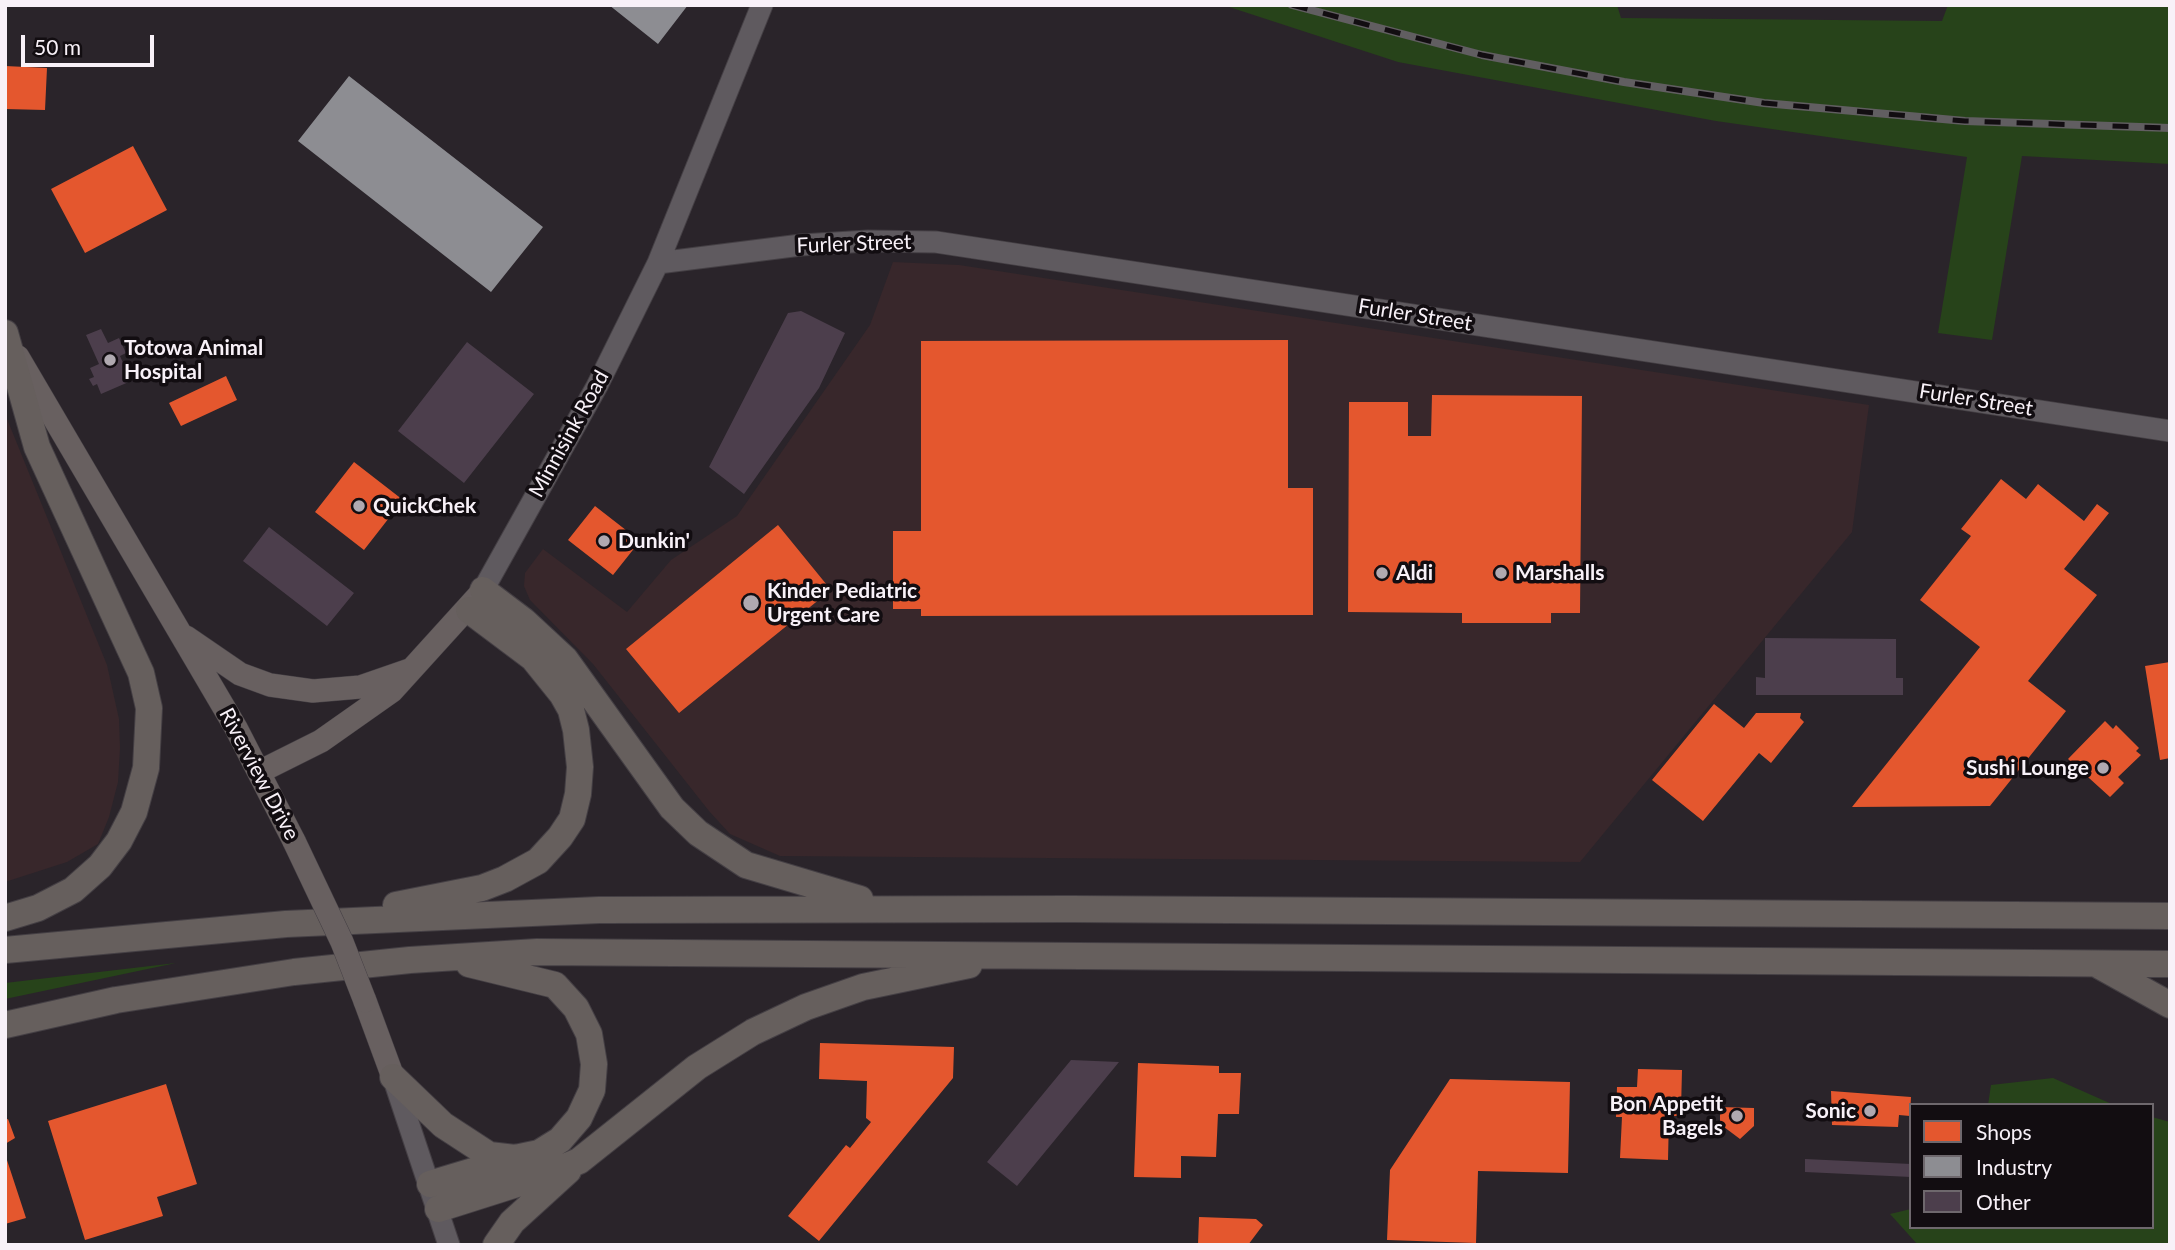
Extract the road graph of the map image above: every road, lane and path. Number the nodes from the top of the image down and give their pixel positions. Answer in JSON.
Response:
{"nodes":[{"id":1,"x":762,"y":5,"type":"edge"},
{"id":2,"x":659,"y":263,"type":"junction"},
{"id":3,"x":5,"y":333,"type":"edge"},
{"id":4,"x":2170,"y":431,"type":"edge"},
{"id":5,"x":476,"y":600,"type":"junction"},
{"id":6,"x":181,"y":634,"type":"junction"},
{"id":7,"x":415,"y":668,"type":"junction"},
{"id":8,"x":259,"y":772,"type":"junction"},
{"id":9,"x":895,"y":909,"type":"junction"},
{"id":10,"x":2170,"y":916,"type":"edge"},
{"id":11,"x":5,"y":918,"type":"edge"},
{"id":12,"x":286,"y":924,"type":"junction"},
{"id":13,"x":5,"y":950,"type":"edge"},
{"id":14,"x":1019,"y":955,"type":"junction"},
{"id":15,"x":440,"y":958,"type":"junction"},
{"id":16,"x":2094,"y":963,"type":"junction"},
{"id":17,"x":2170,"y":964,"type":"edge"},
{"id":18,"x":2170,"y":1005,"type":"edge"},
{"id":19,"x":5,"y":1024,"type":"edge"},
{"id":20,"x":393,"y":1077,"type":"junction"},
{"id":21,"x":515,"y":1158,"type":"junction"},
{"id":22,"x":579,"y":1161,"type":"junction"},
{"id":23,"x":434,"y":1196,"type":"junction"},
{"id":24,"x":449,"y":1245,"type":"edge"},
{"id":25,"x":496,"y":1245,"type":"edge"}],
"edges":[{"from":1,"to":2,"type":"street","name":"Minnisink Road"},
{"from":2,"to":4,"type":"street","name":"Furler Street"},
{"from":2,"to":5,"type":"street","name":"Minnisink Road"},
{"from":3,"to":6,"type":"main road","name":"Riverview Drive"},
{"from":3,"to":11,"type":"highway"},
{"from":5,"to":7,"type":"main road","name":"Minnisink Road"},
{"from":5,"to":9,"type":"highway"},
{"from":5,"to":12,"type":"highway"},
{"from":6,"to":7,"type":"main road"},
{"from":6,"to":8,"type":"main road","name":"Riverview Drive"},
{"from":7,"to":8,"type":"main road","name":"Minnisink Road"},
{"from":8,"to":20,"type":"main road","name":"Riverview Drive","bridge":true},
{"from":9,"to":10,"type":"highway"},
{"from":9,"to":12,"type":"highway"},
{"from":12,"to":13,"type":"highway"},
{"from":14,"to":15,"type":"highway"},
{"from":14,"to":16,"type":"highway"},
{"from":14,"to":22,"type":"highway"},
{"from":15,"to":19,"type":"highway"},
{"from":15,"to":21,"type":"highway"},
{"from":16,"to":17,"type":"highway"},
{"from":16,"to":18,"type":"highway"},
{"from":20,"to":21,"type":"highway"},
{"from":20,"to":23,"type":"street","name":"Riverview Drive"},
{"from":21,"to":23,"type":"highway"},
{"from":22,"to":23,"type":"highway"},
{"from":22,"to":25,"type":"highway"},
{"from":23,"to":24,"type":"street","name":"Riverview Drive"}]}
